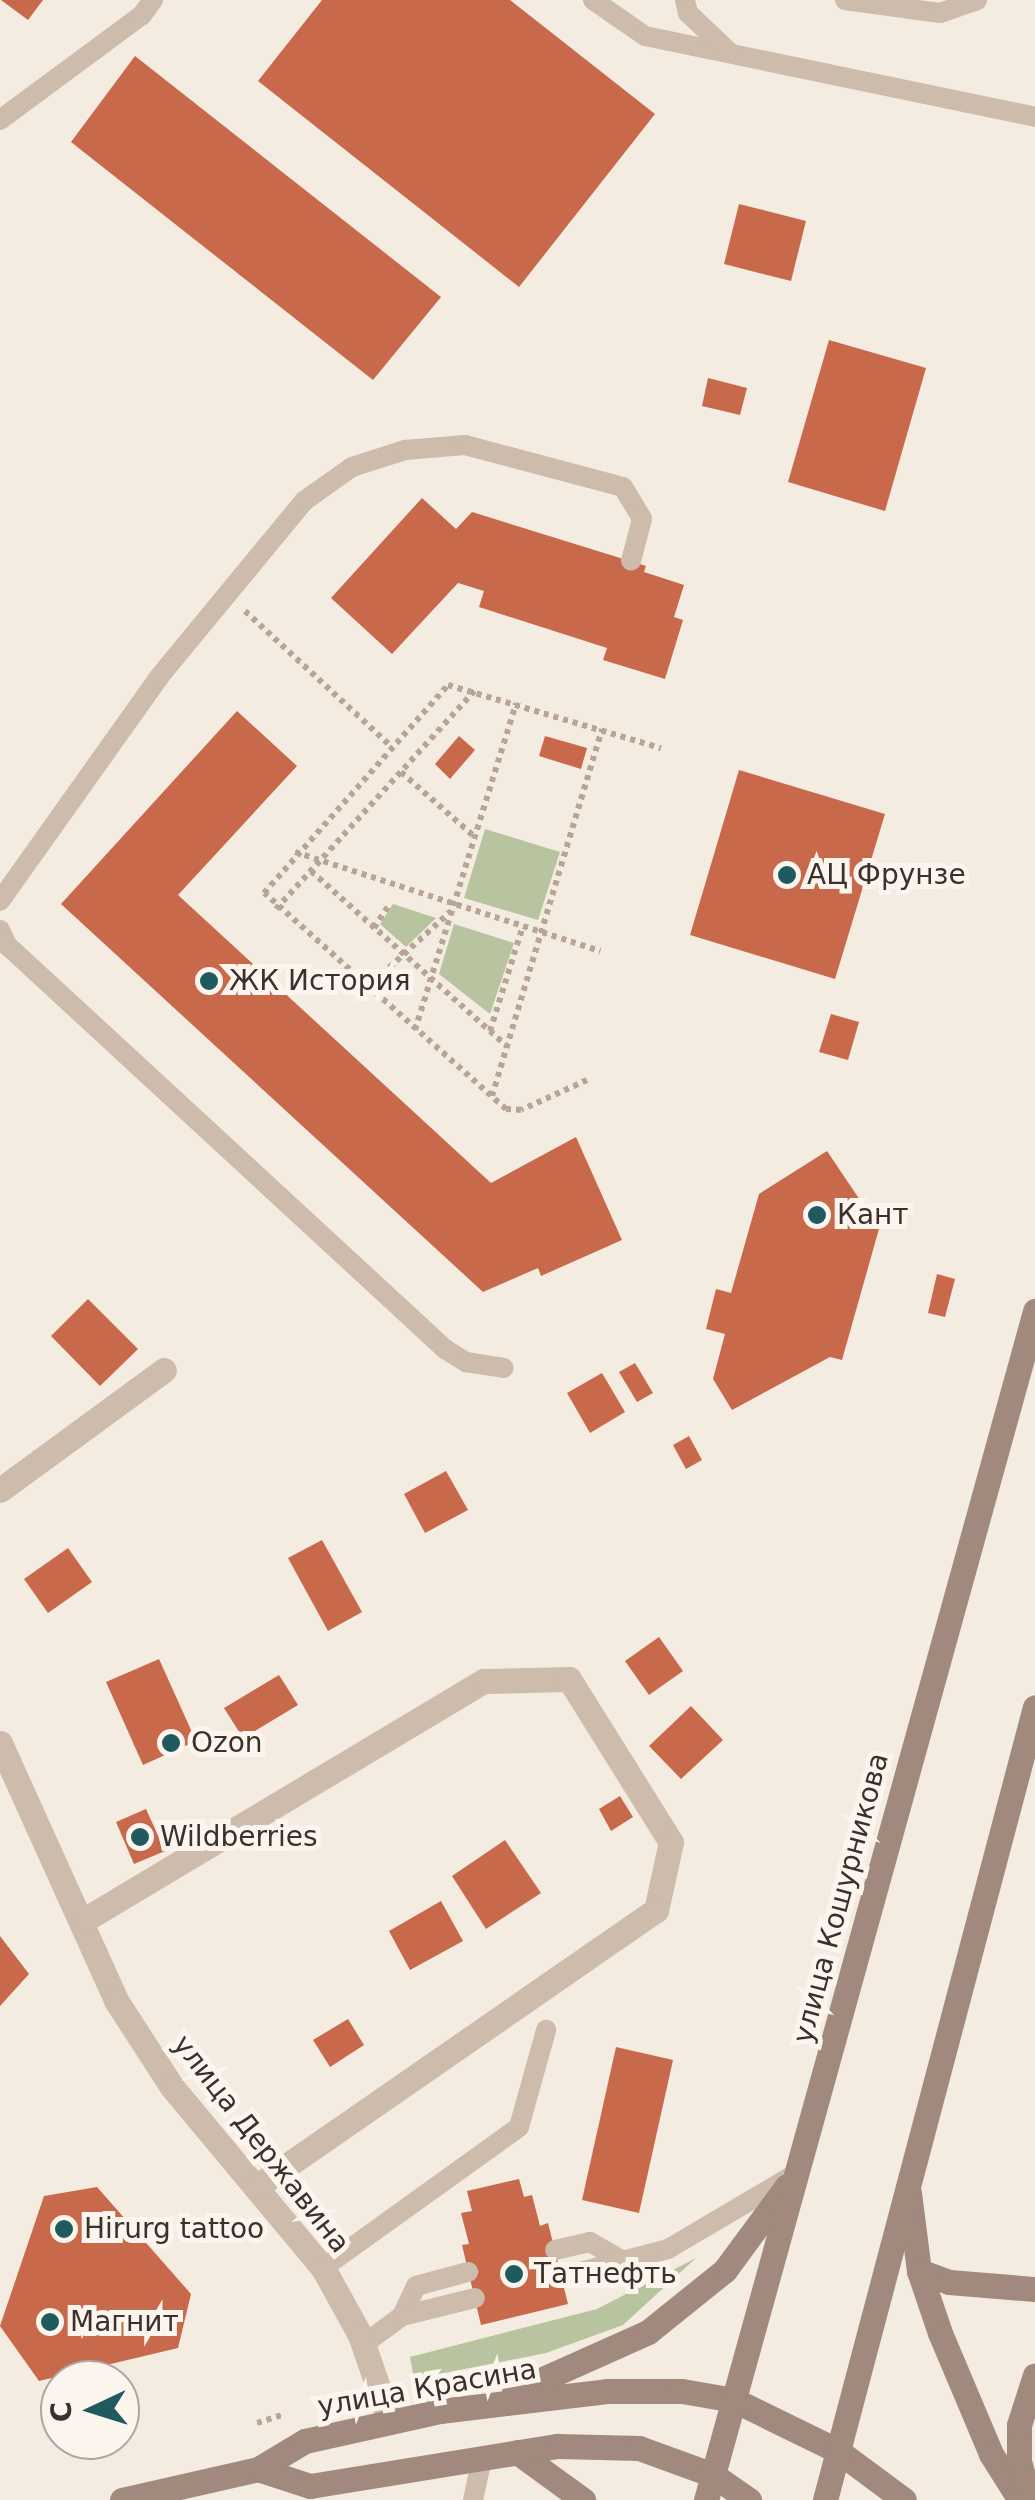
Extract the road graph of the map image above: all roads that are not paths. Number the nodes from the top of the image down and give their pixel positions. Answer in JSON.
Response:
{"nodes":[{"id":1,"x":153,"y":0,"type":"edge"},
{"id":2,"x":593,"y":0,"type":"edge"},
{"id":3,"x":684,"y":0,"type":"edge"},
{"id":4,"x":845,"y":0,"type":"edge"},
{"id":5,"x":977,"y":0,"type":"edge"},
{"id":6,"x":728,"y":51,"type":"junction"},
{"id":7,"x":1035,"y":117,"type":"edge"},
{"id":8,"x":0,"y":120,"type":"edge"},
{"id":9,"x":631,"y":561,"type":"dead end"},
{"id":10,"x":0,"y":901,"type":"edge"},
{"id":11,"x":0,"y":930,"type":"edge"},
{"id":12,"x":1035,"y":1311,"type":"edge"},
{"id":13,"x":504,"y":1368,"type":"dead end"},
{"id":14,"x":164,"y":1370,"type":"dead end"},
{"id":15,"x":0,"y":1490,"type":"edge"},
{"id":16,"x":1035,"y":1707,"type":"edge"},
{"id":17,"x":0,"y":1743,"type":"edge"},
{"id":18,"x":84,"y":1920,"type":"junction"},
{"id":19,"x":546,"y":2030,"type":"dead end"},
{"id":20,"x":796,"y":2174,"type":"junction"},
{"id":21,"x":906,"y":2175,"type":"junction"},
{"id":22,"x":256,"y":2188,"type":"junction"},
{"id":23,"x":555,"y":2250,"type":"dead end"},
{"id":24,"x":624,"y":2262,"type":"junction"},
{"id":25,"x":323,"y":2268,"type":"junction"},
{"id":26,"x":919,"y":2271,"type":"junction"},
{"id":27,"x":468,"y":2272,"type":"dead end"},
{"id":28,"x":561,"y":2277,"type":"dead end"},
{"id":29,"x":1035,"y":2288,"type":"edge"},
{"id":30,"x":475,"y":2298,"type":"dead end"},
{"id":31,"x":402,"y":2316,"type":"junction"},
{"id":32,"x":364,"y":2344,"type":"junction"},
{"id":33,"x":1035,"y":2375,"type":"edge"},
{"id":34,"x":734,"y":2400,"type":"junction"},
{"id":35,"x":492,"y":2402,"type":"junction"},
{"id":36,"x":390,"y":2422,"type":"junction"},
{"id":37,"x":517,"y":2452,"type":"junction"},
{"id":38,"x":838,"y":2452,"type":"junction"},
{"id":39,"x":482,"y":2458,"type":"junction"},
{"id":40,"x":258,"y":2469,"type":"junction"},
{"id":41,"x":709,"y":2488,"type":"edge"},
{"id":42,"x":122,"y":2500,"type":"edge"},
{"id":43,"x":473,"y":2500,"type":"edge"},
{"id":44,"x":583,"y":2500,"type":"edge"},
{"id":45,"x":749,"y":2500,"type":"edge"},
{"id":46,"x":824,"y":2500,"type":"edge"},
{"id":47,"x":904,"y":2500,"type":"edge"},
{"id":48,"x":1020,"y":2500,"type":"edge"},
{"id":49,"x":1030,"y":2500,"type":"edge"}],
"edges":[{"from":1,"to":8,"type":"lane"},
{"from":2,"to":6,"type":"lane"},
{"from":3,"to":6,"type":"lane"},
{"from":4,"to":5,"type":"lane"},
{"from":6,"to":7,"type":"lane"},
{"from":9,"to":10,"type":"lane"},
{"from":11,"to":13,"type":"lane"},
{"from":12,"to":20,"type":"main road","name":"улица Кошурникова"},
{"from":14,"to":15,"type":"street"},
{"from":16,"to":21,"type":"main road"},
{"from":17,"to":18,"type":"street","name":"улица Державина"},
{"from":18,"to":22,"type":"street","name":"улица Державина"},
{"from":18,"to":22,"type":"street"},
{"from":19,"to":25,"type":"lane"},
{"from":20,"to":24,"type":"lane"},
{"from":20,"to":34,"type":"main road","name":"улица Кошурникова"},
{"from":20,"to":35,"type":"main road"},
{"from":21,"to":26,"type":"main road"},
{"from":21,"to":38,"type":"main road"},
{"from":22,"to":25,"type":"street","name":"улица Державина"},
{"from":23,"to":24,"type":"lane"},
{"from":24,"to":28,"type":"lane"},
{"from":25,"to":32,"type":"street","name":"улица Державина"},
{"from":26,"to":29,"type":"main road"},
{"from":26,"to":48,"type":"main road"},
{"from":27,"to":31,"type":"lane"},
{"from":30,"to":31,"type":"lane"},
{"from":31,"to":32,"type":"lane"},
{"from":32,"to":36,"type":"street","name":"улица Державина"},
{"from":33,"to":49,"type":"main road"},
{"from":34,"to":35,"type":"main road","name":"улица Красина"},
{"from":34,"to":38,"type":"main road","name":"улица Красина"},
{"from":34,"to":41,"type":"main road","name":"улица Кошурникова"},
{"from":35,"to":36,"type":"main road","name":"улица Красина"},
{"from":36,"to":40,"type":"main road","name":"улица Красина"},
{"from":37,"to":39,"type":"main road"},
{"from":37,"to":41,"type":"main road"},
{"from":37,"to":44,"type":"main road"},
{"from":38,"to":46,"type":"main road"},
{"from":38,"to":47,"type":"main road","name":"улица Красина"},
{"from":39,"to":40,"type":"main road"},
{"from":39,"to":43,"type":"lane"},
{"from":40,"to":42,"type":"main road","name":"улица Красина"},
{"from":41,"to":45,"type":"main road"}]}
